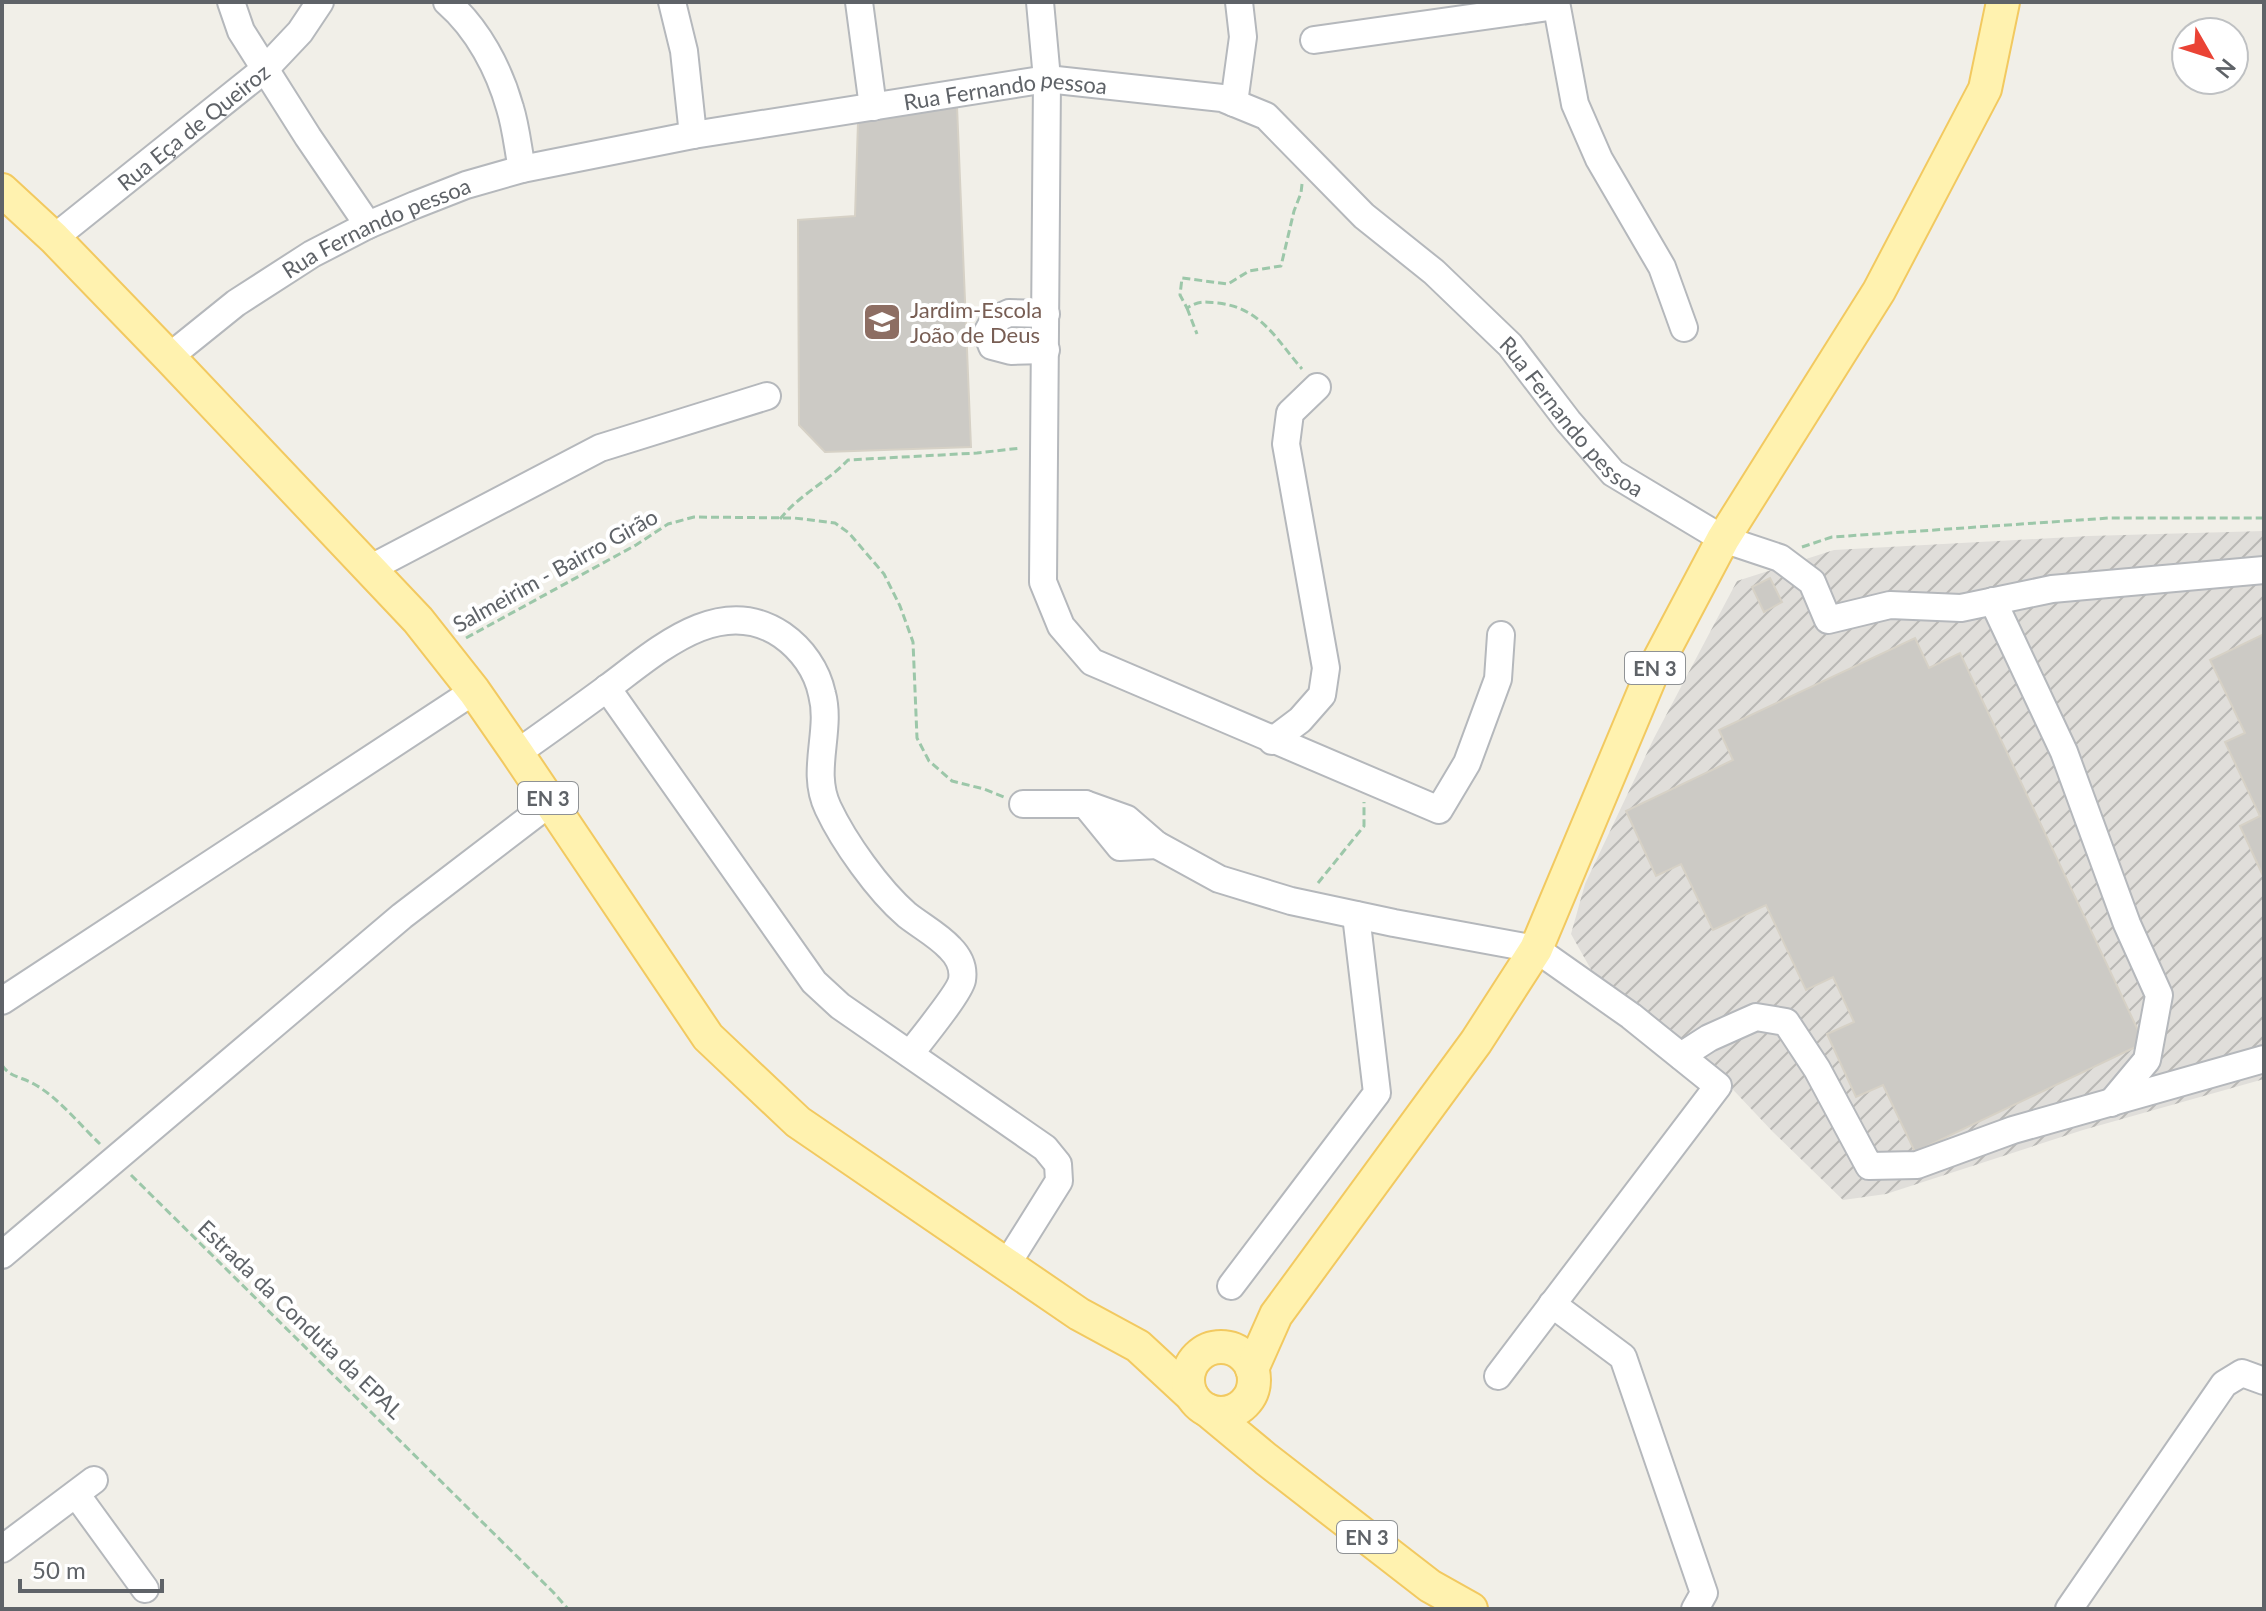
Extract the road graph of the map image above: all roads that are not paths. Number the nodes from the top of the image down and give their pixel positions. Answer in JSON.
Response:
{"nodes":[{"id":1,"x":231,"y":2,"type":"edge"},
{"id":2,"x":320,"y":2,"type":"edge"},
{"id":3,"x":447,"y":2,"type":"edge"},
{"id":4,"x":672,"y":2,"type":"edge"},
{"id":5,"x":859,"y":2,"type":"edge"},
{"id":6,"x":1040,"y":2,"type":"edge"},
{"id":7,"x":1239,"y":2,"type":"edge"},
{"id":8,"x":2003,"y":2,"type":"edge"},
{"id":9,"x":1556,"y":4,"type":"edge"},
{"id":10,"x":1314,"y":40,"type":"dead end"},
{"id":11,"x":265,"y":69,"type":"junction"},
{"id":12,"x":1047,"y":79,"type":"junction"},
{"id":13,"x":1234,"y":103,"type":"junction"},
{"id":14,"x":873,"y":107,"type":"junction"},
{"id":15,"x":693,"y":135,"type":"junction"},
{"id":16,"x":522,"y":169,"type":"junction"},
{"id":17,"x":2,"y":190,"type":"edge"},
{"id":18,"x":368,"y":225,"type":"junction"},
{"id":19,"x":54,"y":238,"type":"junction"},
{"id":20,"x":1046,"y":314,"type":"junction"},
{"id":21,"x":1684,"y":328,"type":"dead end"},
{"id":22,"x":1046,"y":350,"type":"junction"},
{"id":23,"x":169,"y":357,"type":"junction"},
{"id":24,"x":1317,"y":387,"type":"road end"},
{"id":25,"x":767,"y":396,"type":"dead end"},
{"id":26,"x":1723,"y":539,"type":"junction"},
{"id":27,"x":371,"y":568,"type":"junction"},
{"id":28,"x":2264,"y":570,"type":"edge"},
{"id":29,"x":1993,"y":601,"type":"junction"},
{"id":30,"x":1501,"y":635,"type":"dead end"},
{"id":31,"x":607,"y":688,"type":"junction"},
{"id":32,"x":474,"y":691,"type":"junction"},
{"id":33,"x":1272,"y":741,"type":"junction"},
{"id":34,"x":517,"y":753,"type":"junction"},
{"id":35,"x":551,"y":802,"type":"junction"},
{"id":36,"x":1023,"y":804,"type":"road end"},
{"id":37,"x":1356,"y":915,"type":"junction"},
{"id":38,"x":1536,"y":949,"type":"junction"},
{"id":39,"x":2,"y":1001,"type":"edge"},
{"id":40,"x":910,"y":1054,"type":"junction"},
{"id":41,"x":1681,"y":1056,"type":"junction"},
{"id":42,"x":2264,"y":1059,"type":"edge"},
{"id":43,"x":2111,"y":1103,"type":"junction"},
{"id":44,"x":2,"y":1255,"type":"edge"},
{"id":45,"x":1007,"y":1264,"type":"junction"},
{"id":46,"x":1231,"y":1286,"type":"dead end"},
{"id":47,"x":1552,"y":1304,"type":"junction"},
{"id":48,"x":1276,"y":1315,"type":"junction"},
{"id":49,"x":1138,"y":1346,"type":"junction"},
{"id":50,"x":1210,"y":1352,"type":"junction"},
{"id":51,"x":1498,"y":1376,"type":"dead end"},
{"id":52,"x":2264,"y":1381,"type":"edge"},
{"id":53,"x":1251,"y":1383,"type":"junction"},
{"id":54,"x":1200,"y":1403,"type":"junction"},
{"id":55,"x":1266,"y":1459,"type":"junction"},
{"id":56,"x":2,"y":1549,"type":"edge"},
{"id":57,"x":145,"y":1589,"type":"dead end"},
{"id":58,"x":1471,"y":1609,"type":"edge"},
{"id":59,"x":1695,"y":1609,"type":"edge"},
{"id":60,"x":2069,"y":1609,"type":"edge"}],
"edges":[{"from":1,"to":11,"type":"street"},
{"from":2,"to":11,"type":"street","name":"Rua Eça de Queiroz"},
{"from":3,"to":16,"type":"street"},
{"from":4,"to":15,"type":"street"},
{"from":5,"to":14,"type":"street"},
{"from":6,"to":12,"type":"street"},
{"from":7,"to":13,"type":"street"},
{"from":8,"to":26,"type":"main road","number":"EN 3"},
{"from":9,"to":10,"type":"street"},
{"from":9,"to":21,"type":"street"},
{"from":11,"to":18,"type":"street"},
{"from":11,"to":19,"type":"street","name":"Rua Eça de Queiroz"},
{"from":12,"to":13,"type":"street","name":"Rua Fernando pessoa"},
{"from":12,"to":14,"type":"street","name":"Rua Fernando pessoa"},
{"from":12,"to":20,"type":"street"},
{"from":13,"to":26,"type":"street","name":"Rua Fernando pessoa"},
{"from":14,"to":15,"type":"street","name":"Rua Fernando pessoa"},
{"from":15,"to":16,"type":"street","name":"Rua Fernando pessoa"},
{"from":16,"to":18,"type":"street","name":"Rua Fernando pessoa"},
{"from":17,"to":19,"type":"main road","number":"EN 3"},
{"from":18,"to":23,"type":"street","name":"Rua Fernando pessoa"},
{"from":19,"to":23,"type":"main road","number":"EN 3"},
{"from":20,"to":22,"type":"street"},
{"from":20,"to":22,"type":"street"},
{"from":22,"to":33,"type":"street"},
{"from":23,"to":27,"type":"main road","number":"EN 3"},
{"from":24,"to":33,"type":"street"},
{"from":25,"to":27,"type":"street"},
{"from":26,"to":29,"type":"street","name":"Rua Fernando pessoa"},
{"from":26,"to":38,"type":"main road","number":"EN 3"},
{"from":27,"to":32,"type":"main road","number":"EN 3"},
{"from":28,"to":29,"type":"street"},
{"from":29,"to":43,"type":"street"},
{"from":30,"to":33,"type":"street"},
{"from":31,"to":34,"type":"street"},
{"from":31,"to":40,"type":"street"},
{"from":31,"to":40,"type":"street"},
{"from":32,"to":34,"type":"main road","number":"EN 3"},
{"from":32,"to":39,"type":"street"},
{"from":34,"to":35,"type":"main road","number":"EN 3"},
{"from":35,"to":44,"type":"street"},
{"from":35,"to":45,"type":"main road","number":"EN 3"},
{"from":36,"to":37,"type":"street"},
{"from":37,"to":38,"type":"street"},
{"from":37,"to":46,"type":"street"},
{"from":38,"to":41,"type":"street"},
{"from":38,"to":48,"type":"main road","number":"EN 3"},
{"from":40,"to":45,"type":"street"},
{"from":41,"to":43,"type":"street"},
{"from":41,"to":47,"type":"street"},
{"from":42,"to":43,"type":"street"},
{"from":45,"to":49,"type":"main road","number":"EN 3"},
{"from":47,"to":51,"type":"street"},
{"from":47,"to":59,"type":"street"},
{"from":48,"to":50,"type":"main road","number":"EN 3"},
{"from":48,"to":53,"type":"main road","number":"EN 3"},
{"from":49,"to":50,"type":"main road","number":"EN 3"},
{"from":49,"to":54,"type":"main road","number":"EN 3"},
{"from":50,"to":53,"type":"main road","number":"EN 3"},
{"from":50,"to":54,"type":"main road"},
{"from":52,"to":60,"type":"street"},
{"from":53,"to":54,"type":"main road"},
{"from":53,"to":55,"type":"main road"},
{"from":54,"to":55,"type":"main road","number":"EN 3"},
{"from":55,"to":58,"type":"main road","number":"EN 3"},
{"from":56,"to":57,"type":"street"}]}
